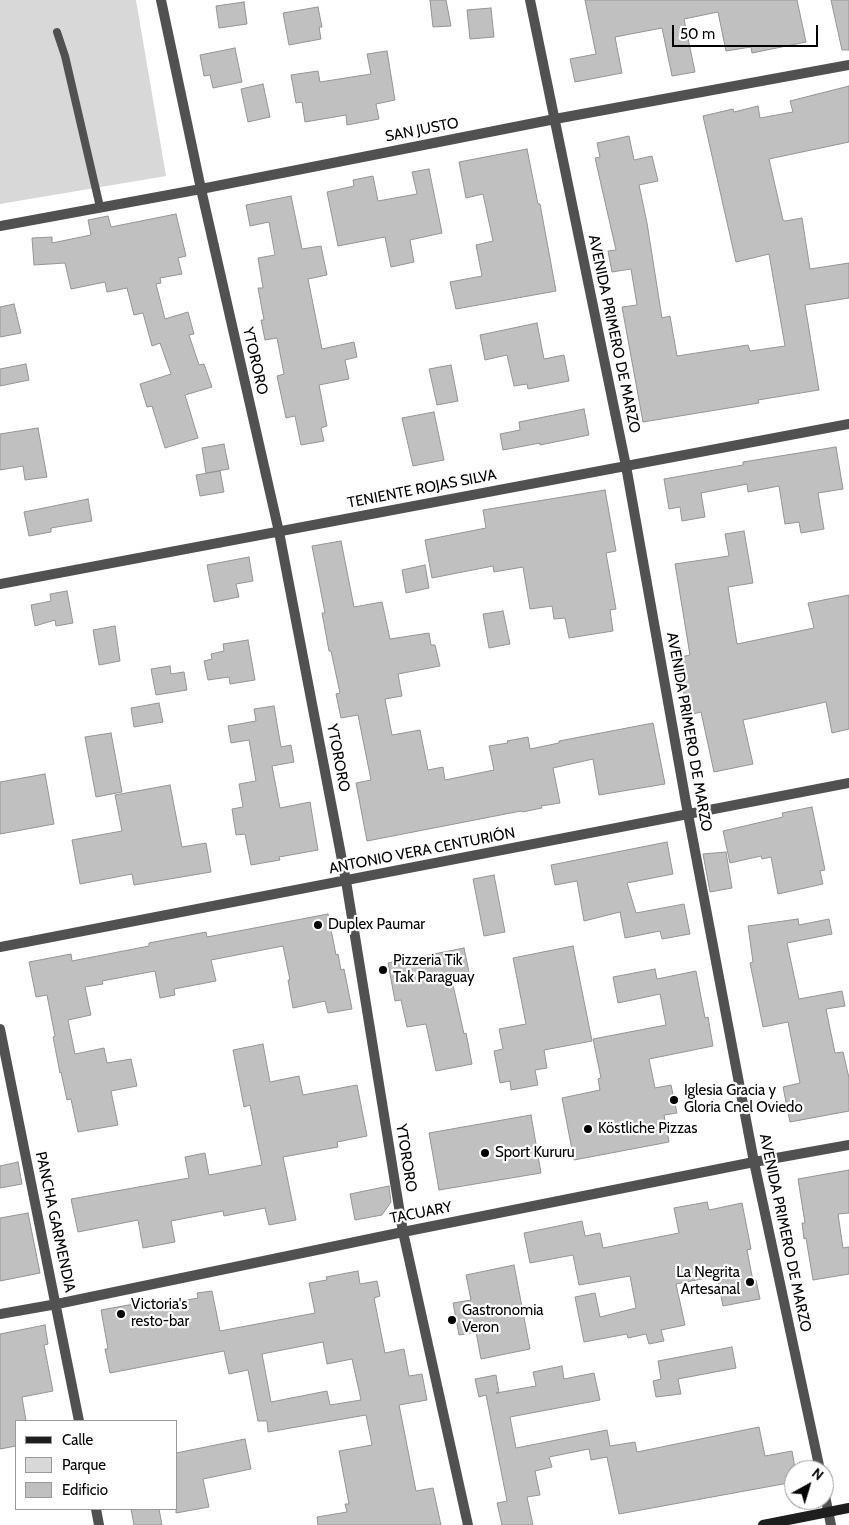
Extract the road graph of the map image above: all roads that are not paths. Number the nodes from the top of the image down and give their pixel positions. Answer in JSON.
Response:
{"nodes":[{"id":1,"x":161,"y":0,"type":"edge"},
{"id":2,"x":530,"y":0,"type":"edge"},
{"id":3,"x":57,"y":32,"type":"dead end"},
{"id":4,"x":849,"y":65,"type":"edge"},
{"id":5,"x":555,"y":119,"type":"junction"},
{"id":6,"x":200,"y":189,"type":"junction"},
{"id":7,"x":100,"y":207,"type":"junction"},
{"id":8,"x":0,"y":226,"type":"edge"},
{"id":9,"x":849,"y":424,"type":"edge"},
{"id":10,"x":626,"y":466,"type":"junction"},
{"id":11,"x":279,"y":532,"type":"junction"},
{"id":12,"x":0,"y":584,"type":"edge"},
{"id":13,"x":849,"y":783,"type":"edge"},
{"id":14,"x":688,"y":814,"type":"junction"},
{"id":15,"x":346,"y":881,"type":"junction"},
{"id":16,"x":0,"y":947,"type":"edge"},
{"id":17,"x":0,"y":1029,"type":"edge"},
{"id":18,"x":849,"y":1145,"type":"edge"},
{"id":19,"x":754,"y":1162,"type":"junction"},
{"id":20,"x":403,"y":1232,"type":"junction"},
{"id":21,"x":57,"y":1304,"type":"junction"},
{"id":22,"x":0,"y":1314,"type":"edge"},
{"id":23,"x":79,"y":1420,"type":"edge"},
{"id":24,"x":818,"y":1460,"type":"edge"},
{"id":25,"x":849,"y":1508,"type":"edge"},
{"id":26,"x":96,"y":1510,"type":"edge"},
{"id":27,"x":828,"y":1512,"type":"junction"},
{"id":28,"x":99,"y":1525,"type":"edge"},
{"id":29,"x":468,"y":1525,"type":"edge"},
{"id":30,"x":764,"y":1525,"type":"edge"},
{"id":31,"x":831,"y":1525,"type":"edge"}],
"edges":[{"from":1,"to":6,"type":"street","name":"YTORORO"},
{"from":2,"to":5,"type":"street","name":"AVENIDA PRIMERO DE MARZO"},
{"from":3,"to":7,"type":"lane"},
{"from":4,"to":5,"type":"street","name":"SAN JUSTO"},
{"from":5,"to":6,"type":"street","name":"SAN JUSTO"},
{"from":5,"to":10,"type":"street","name":"AVENIDA PRIMERO DE MARZO"},
{"from":6,"to":7,"type":"street","name":"SAN JUSTO"},
{"from":6,"to":11,"type":"street","name":"YTORORO"},
{"from":7,"to":8,"type":"street","name":"SAN JUSTO"},
{"from":9,"to":10,"type":"street","name":"TENIENTE ROJAS SILVA"},
{"from":10,"to":11,"type":"street","name":"TENIENTE ROJAS SILVA"},
{"from":10,"to":14,"type":"street","name":"AVENIDA PRIMERO DE MARZO"},
{"from":11,"to":12,"type":"street","name":"TENIENTE ROJAS SILVA"},
{"from":11,"to":15,"type":"street","name":"YTORORO"},
{"from":13,"to":14,"type":"street","name":"ANTONIO VERA CENTURIÓN"},
{"from":14,"to":15,"type":"street","name":"ANTONIO VERA CENTURIÓN"},
{"from":14,"to":19,"type":"street","name":"AVENIDA PRIMERO DE MARZO"},
{"from":15,"to":16,"type":"street","name":"ANTONIO VERA CENTURIÓN"},
{"from":15,"to":20,"type":"street","name":"YTORORO"},
{"from":17,"to":21,"type":"street","name":"PANCHA GARMENDIA"},
{"from":18,"to":19,"type":"street","name":"TACUARY"},
{"from":19,"to":20,"type":"street","name":"TACUARY"},
{"from":19,"to":24,"type":"street","name":"AVENIDA PRIMERO DE MARZO"},
{"from":20,"to":21,"type":"street","name":"TACUARY"},
{"from":20,"to":29,"type":"street","name":"YTORORO"},
{"from":21,"to":22,"type":"street","name":"TACUARY"},
{"from":21,"to":23,"type":"street","name":"PANCHA GARMENDIA"},
{"from":25,"to":27,"type":"main road"},
{"from":26,"to":28,"type":"street"},
{"from":27,"to":30,"type":"main road"},
{"from":27,"to":31,"type":"street"}]}
